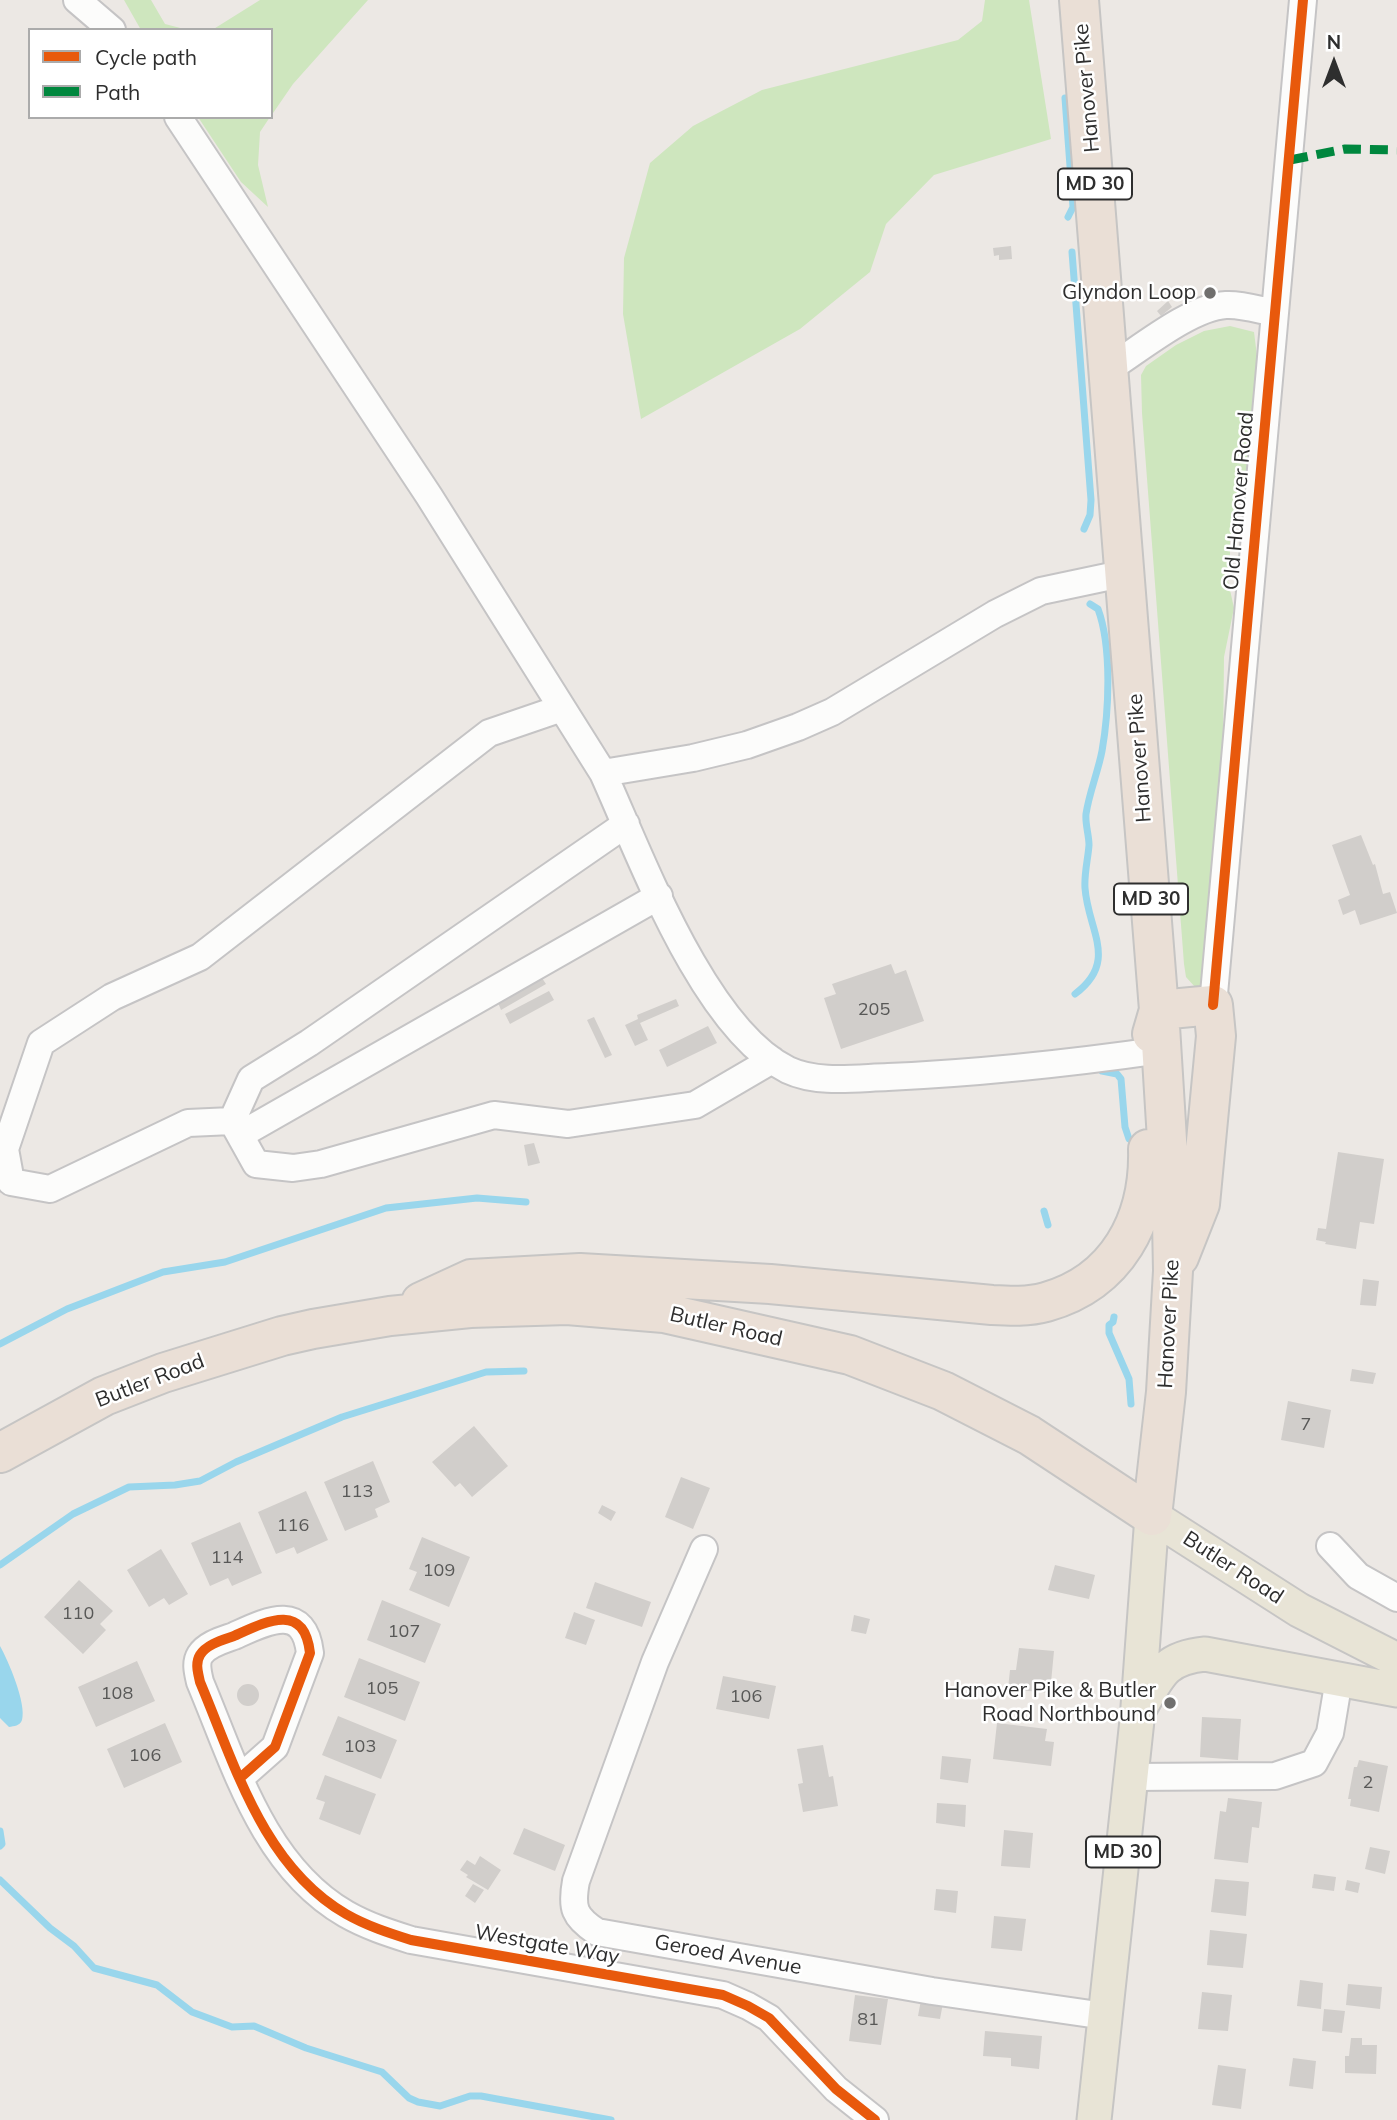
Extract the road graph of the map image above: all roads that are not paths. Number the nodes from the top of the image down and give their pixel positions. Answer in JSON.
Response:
{"nodes":[{"id":1,"x":77,"y":0,"type":"edge"},
{"id":2,"x":110,"y":0,"type":"edge"},
{"id":3,"x":1079,"y":0,"type":"edge"},
{"id":4,"x":1303,"y":0,"type":"edge"},
{"id":5,"x":110,"y":28,"type":"edge"},
{"id":6,"x":123,"y":28,"type":"edge"},
{"id":7,"x":179,"y":119,"type":"edge"},
{"id":8,"x":1275,"y":313,"type":"junction"},
{"id":9,"x":1110,"y":368,"type":"junction"},
{"id":10,"x":1126,"y":573,"type":"junction"},
{"id":11,"x":562,"y":708,"type":"junction"},
{"id":12,"x":603,"y":774,"type":"junction"},
{"id":13,"x":626,"y":824,"type":"junction"},
{"id":14,"x":659,"y":896,"type":"junction"},
{"id":15,"x":1213,"y":1005,"type":"junction"},
{"id":16,"x":1159,"y":1010,"type":"junction"},
{"id":17,"x":1154,"y":1051,"type":"junction"},
{"id":18,"x":772,"y":1060,"type":"junction"},
{"id":19,"x":236,"y":1128,"type":"junction"},
{"id":20,"x":1173,"y":1271,"type":"junction"},
{"id":21,"x":390,"y":1316,"type":"junction"},
{"id":22,"x":0,"y":1453,"type":"edge"},
{"id":23,"x":1152,"y":1516,"type":"junction"},
{"id":24,"x":1330,"y":1546,"type":"dead end"},
{"id":25,"x":704,"y":1549,"type":"dead end"},
{"id":26,"x":1397,"y":1598,"type":"edge"},
{"id":27,"x":1397,"y":1661,"type":"edge"},
{"id":28,"x":1339,"y":1679,"type":"junction"},
{"id":29,"x":1397,"y":1690,"type":"edge"},
{"id":30,"x":1137,"y":1714,"type":"junction"},
{"id":31,"x":1131,"y":1777,"type":"junction"},
{"id":32,"x":240,"y":1778,"type":"junction"},
{"id":33,"x":1106,"y":2004,"type":"junction"},
{"id":34,"x":875,"y":2120,"type":"edge"},
{"id":35,"x":1094,"y":2120,"type":"edge"}],
"edges":[{"from":1,"to":5,"type":"street"},
{"from":2,"to":6,"type":"street"},
{"from":3,"to":9,"type":"highway","name":"Hanover Pike","number":"MD 30"},
{"from":4,"to":8,"type":"street","name":"Old Hanover Road"},
{"from":7,"to":11,"type":"street"},
{"from":8,"to":9,"type":"street"},
{"from":8,"to":15,"type":"street","name":"Old Hanover Road"},
{"from":9,"to":10,"type":"highway","name":"Hanover Pike","number":"MD 30"},
{"from":10,"to":12,"type":"street"},
{"from":10,"to":16,"type":"highway","name":"Hanover Pike","number":"MD 30"},
{"from":11,"to":12,"type":"street"},
{"from":11,"to":19,"type":"street"},
{"from":12,"to":13,"type":"street"},
{"from":13,"to":14,"type":"street"},
{"from":13,"to":19,"type":"street"},
{"from":14,"to":18,"type":"street"},
{"from":14,"to":19,"type":"street"},
{"from":15,"to":16,"type":"highway"},
{"from":15,"to":20,"type":"highway"},
{"from":16,"to":17,"type":"highway"},
{"from":17,"to":18,"type":"street"},
{"from":17,"to":20,"type":"highway","name":"Hanover Pike","number":"MD 30"},
{"from":17,"to":21,"type":"highway"},
{"from":18,"to":19,"type":"street"},
{"from":20,"to":23,"type":"highway","name":"Hanover Pike","number":"MD 30"},
{"from":21,"to":22,"type":"highway","name":"Butler Road"},
{"from":21,"to":23,"type":"highway","name":"Butler Road"},
{"from":23,"to":27,"type":"main road","name":"Butler Road"},
{"from":23,"to":30,"type":"main road","number":"MD 30"},
{"from":24,"to":26,"type":"street"},
{"from":25,"to":33,"type":"street","name":"Geroed Avenue"},
{"from":28,"to":29,"type":"main road"},
{"from":28,"to":30,"type":"main road"},
{"from":28,"to":31,"type":"street"},
{"from":30,"to":31,"type":"main road","number":"MD 30"},
{"from":31,"to":33,"type":"main road","number":"MD 30"},
{"from":32,"to":32,"type":"street","name":"Westgate Way"},
{"from":32,"to":34,"type":"street","name":"Westgate Way"},
{"from":33,"to":35,"type":"main road","number":"MD 30"}]}
